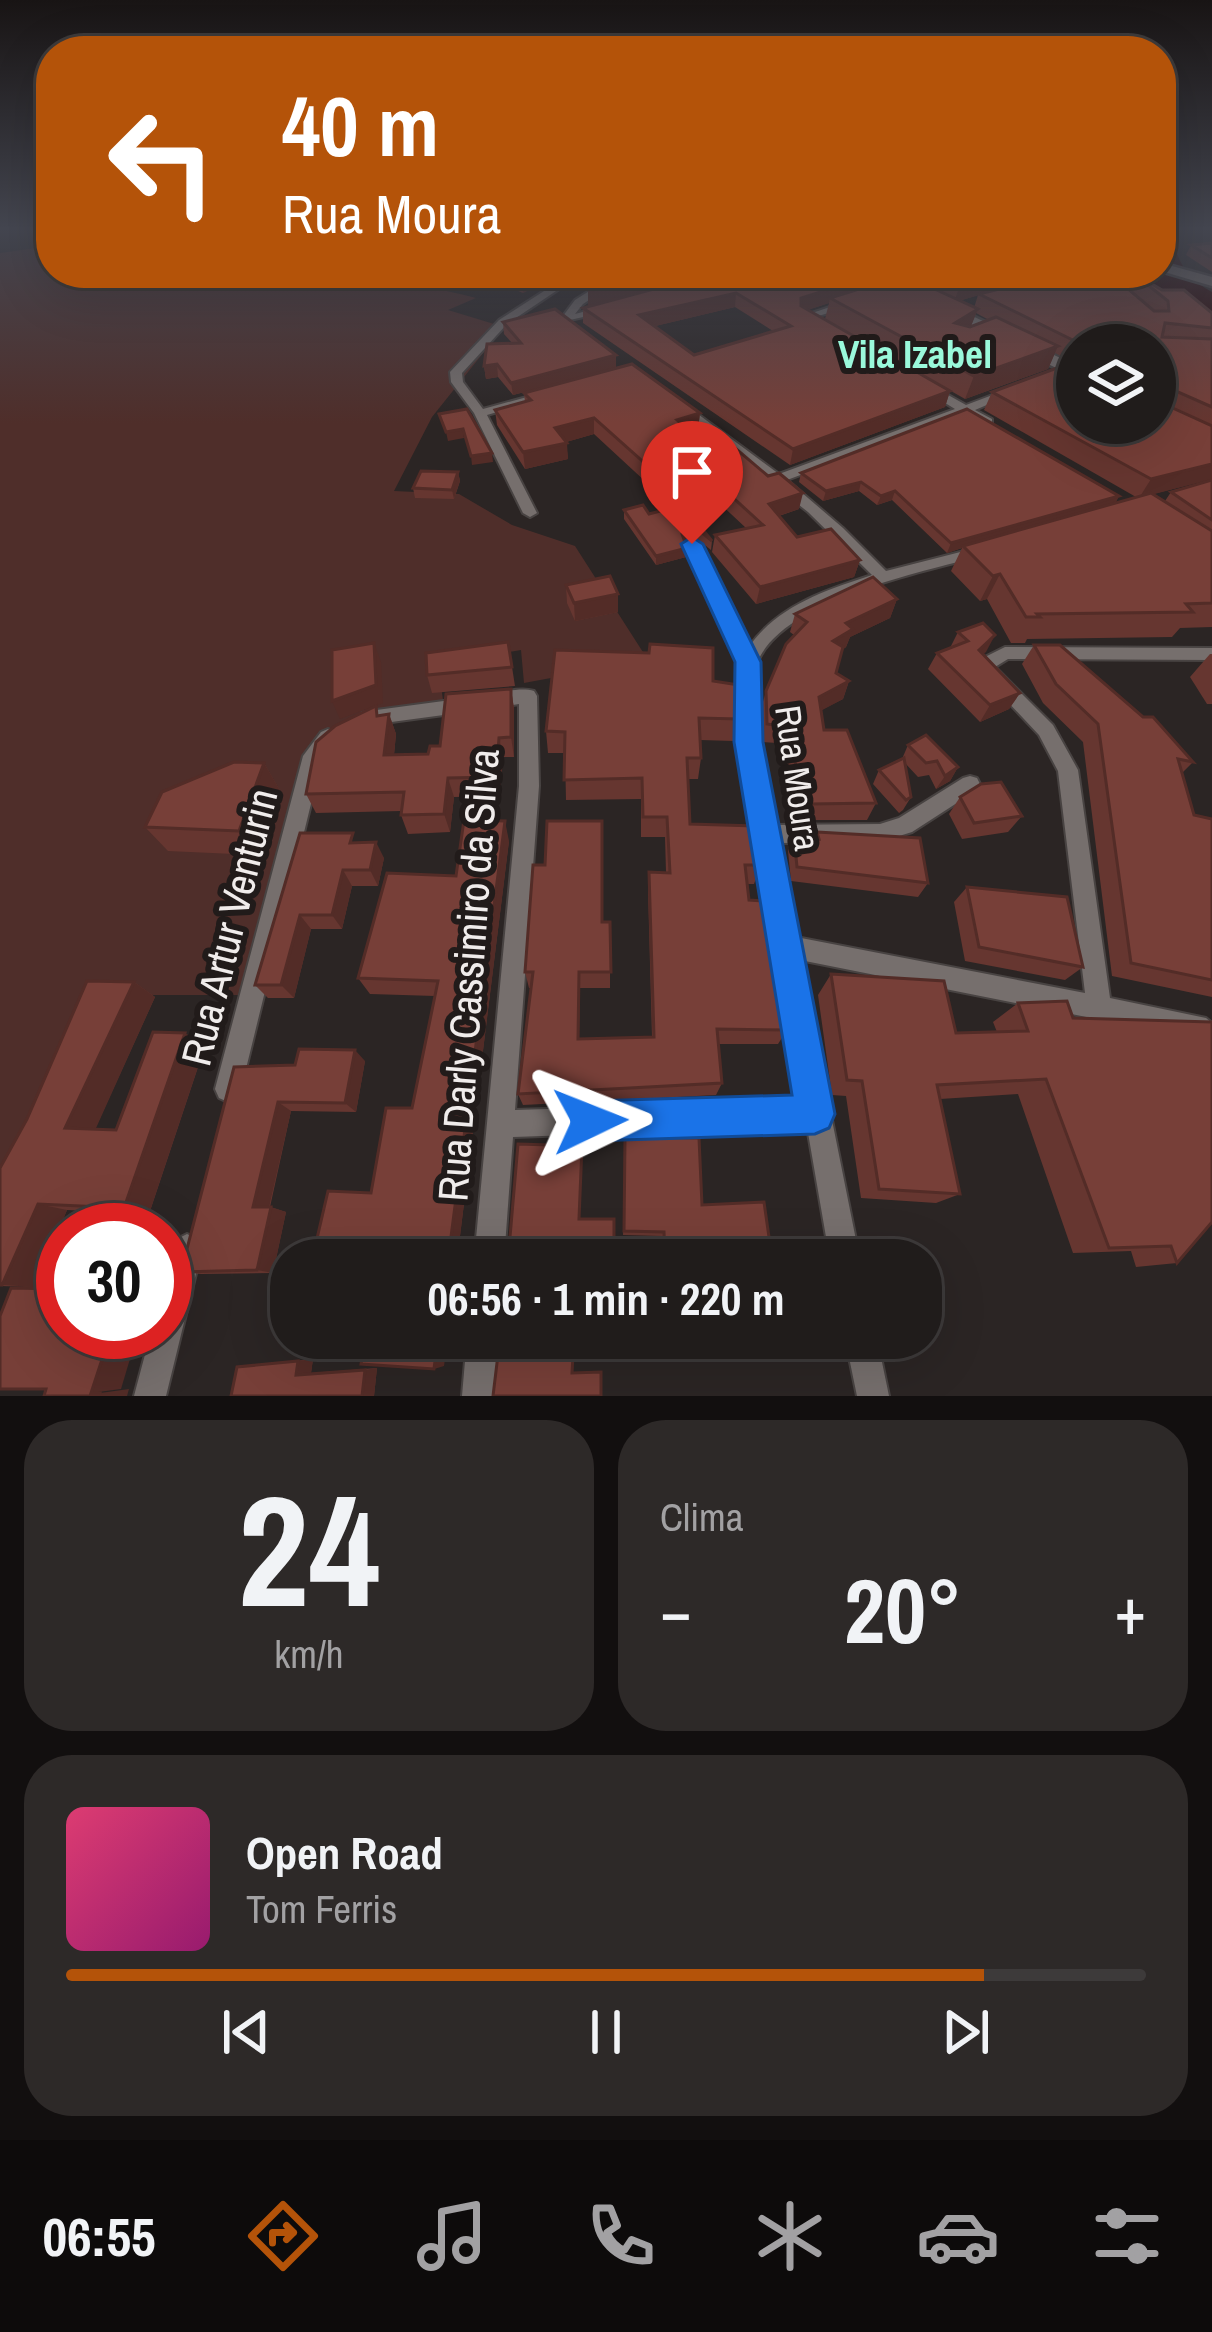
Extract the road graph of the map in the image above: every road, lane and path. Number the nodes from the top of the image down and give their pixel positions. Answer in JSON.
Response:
{"nodes":[{"id":1,"x":546,"y":293,"type":"edge"},
{"id":2,"x":593,"y":293,"type":"edge"},
{"id":3,"x":912,"y":293,"type":"edge"},
{"id":4,"x":862,"y":299,"type":"edge"},
{"id":5,"x":968,"y":304,"type":"edge"},
{"id":6,"x":611,"y":308,"type":"edge"},
{"id":7,"x":947,"y":310,"type":"junction"},
{"id":8,"x":565,"y":320,"type":"junction"},
{"id":9,"x":825,"y":329,"type":"edge"},
{"id":10,"x":583,"y":337,"type":"edge"},
{"id":11,"x":1056,"y":364,"type":"edge"},
{"id":12,"x":912,"y":378,"type":"edge"},
{"id":13,"x":1028,"y":385,"type":"edge"},
{"id":14,"x":551,"y":394,"type":"edge"},
{"id":15,"x":668,"y":399,"type":"edge"},
{"id":16,"x":966,"y":410,"type":"junction"},
{"id":17,"x":480,"y":412,"type":"junction"},
{"id":18,"x":1005,"y":432,"type":"edge"},
{"id":19,"x":779,"y":478,"type":"junction"},
{"id":20,"x":530,"y":513,"type":"dead end"},
{"id":21,"x":692,"y":544,"type":"dead end"},
{"id":22,"x":1001,"y":546,"type":"edge"},
{"id":23,"x":884,"y":579,"type":"junction"},
{"id":24,"x":1212,"y":654,"type":"edge"},
{"id":25,"x":748,"y":662,"type":"junction"},
{"id":26,"x":528,"y":696,"type":"joint"},
{"id":27,"x":970,"y":784,"type":"edge"},
{"id":28,"x":764,"y":834,"type":"junction"},
{"id":29,"x":786,"y":946,"type":"junction"},
{"id":30,"x":1100,"y":1006,"type":"junction"},
{"id":31,"x":1207,"y":1029,"type":"edge"},
{"id":32,"x":815,"y":1114,"type":"junction"},
{"id":33,"x":220,"y":1122,"type":"edge"},
{"id":34,"x":500,"y":1124,"type":"junction"},
{"id":35,"x":197,"y":1213,"type":"edge"},
{"id":36,"x":491,"y":1239,"type":"edge"},
{"id":37,"x":841,"y":1239,"type":"edge"},
{"id":38,"x":481,"y":1359,"type":"edge"},
{"id":39,"x":865,"y":1359,"type":"edge"},
{"id":40,"x":150,"y":1396,"type":"edge"},
{"id":41,"x":478,"y":1396,"type":"edge"},
{"id":42,"x":872,"y":1396,"type":"edge"}],
"edges":[{"from":1,"to":17,"type":"street"},
{"from":2,"to":8,"type":"street"},
{"from":3,"to":7,"type":"main road"},
{"from":4,"to":9,"type":"street"},
{"from":5,"to":7,"type":"street"},
{"from":6,"to":8,"type":"street"},
{"from":7,"to":11,"type":"main road"},
{"from":8,"to":10,"type":"street"},
{"from":12,"to":16,"type":"street"},
{"from":13,"to":16,"type":"street"},
{"from":14,"to":17,"type":"street"},
{"from":15,"to":19,"type":"street"},
{"from":16,"to":18,"type":"street"},
{"from":16,"to":19,"type":"street"},
{"from":17,"to":20,"type":"street"},
{"from":19,"to":23,"type":"street"},
{"from":21,"to":25,"type":"street"},
{"from":22,"to":23,"type":"street","name":"Rua Moura"},
{"from":23,"to":25,"type":"street","name":"Rua Moura"},
{"from":24,"to":30,"type":"street"},
{"from":25,"to":28,"type":"street","name":"Rua Moura"},
{"from":26,"to":33,"type":"street","name":"Rua Artur Venturin"},
{"from":26,"to":34,"type":"street","name":"Rua Darly Cassimiro da Silva"},
{"from":27,"to":28,"type":"street"},
{"from":28,"to":29,"type":"street","name":"Rua Moura"},
{"from":29,"to":30,"type":"street"},
{"from":29,"to":32,"type":"street","name":"Rua Moura"},
{"from":30,"to":31,"type":"street"},
{"from":32,"to":34,"type":"street"},
{"from":32,"to":37,"type":"street","name":"Rua Moura"},
{"from":34,"to":36,"type":"street","name":"Rua Darly Cassimiro da Silva"},
{"from":35,"to":40,"type":"street"},
{"from":38,"to":41,"type":"street"},
{"from":39,"to":42,"type":"street"}]}
